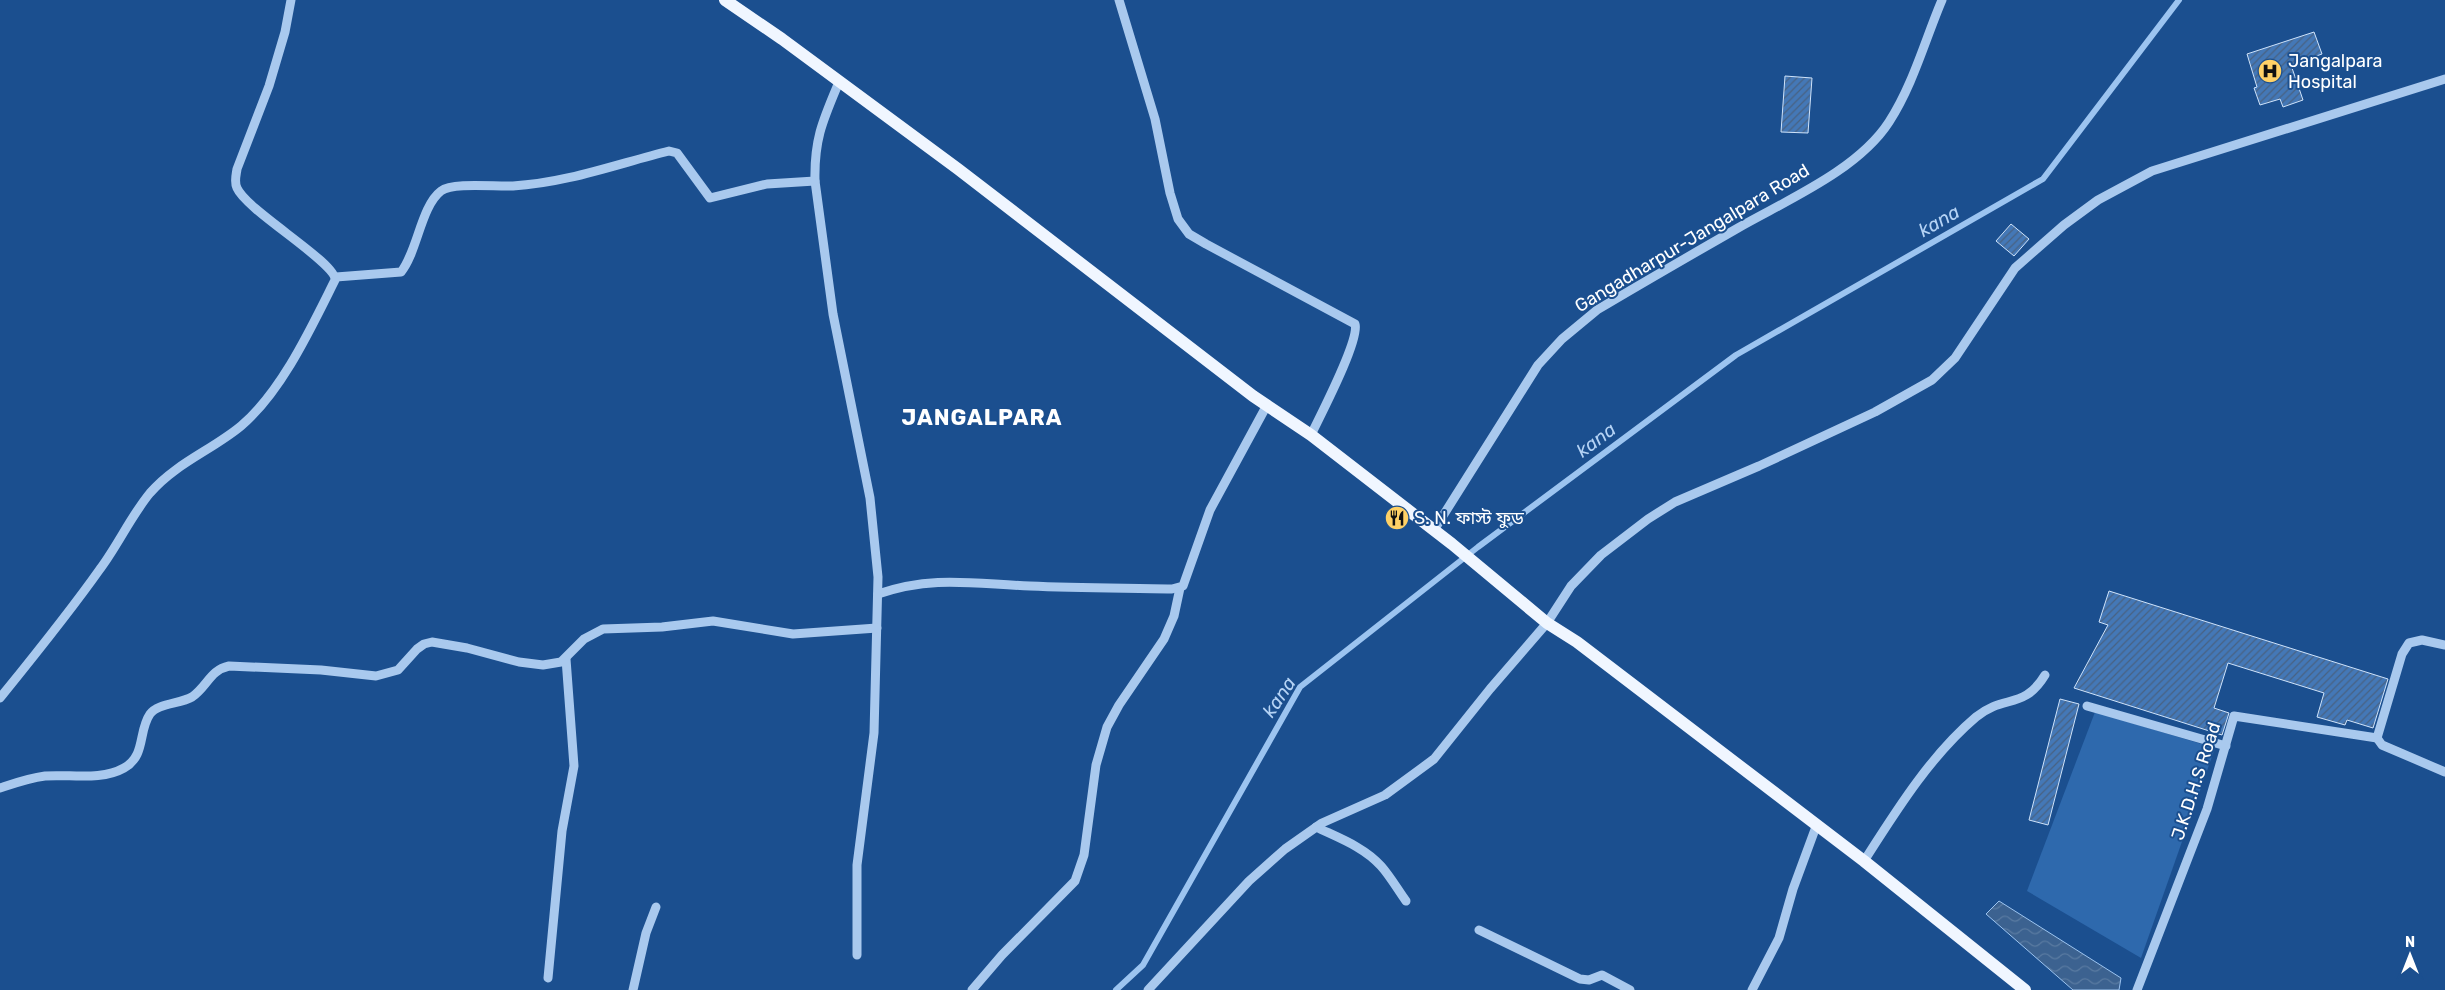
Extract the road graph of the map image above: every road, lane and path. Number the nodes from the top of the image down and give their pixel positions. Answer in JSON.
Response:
{"nodes":[{"id":1,"x":291,"y":0,"type":"edge"},
{"id":2,"x":725,"y":0,"type":"edge"},
{"id":3,"x":1119,"y":0,"type":"edge"},
{"id":4,"x":1942,"y":0,"type":"edge"},
{"id":5,"x":2445,"y":79,"type":"edge"},
{"id":6,"x":839,"y":82,"type":"junction"},
{"id":7,"x":816,"y":181,"type":"junction"},
{"id":8,"x":336,"y":277,"type":"junction"},
{"id":9,"x":1266,"y":405,"type":"junction"},
{"id":10,"x":1311,"y":435,"type":"junction"},
{"id":11,"x":1434,"y":530,"type":"junction"},
{"id":12,"x":1180,"y":588,"type":"junction"},
{"id":13,"x":878,"y":594,"type":"junction"},
{"id":14,"x":1547,"y":623,"type":"junction"},
{"id":15,"x":877,"y":628,"type":"junction"},
{"id":16,"x":2445,"y":645,"type":"edge"},
{"id":17,"x":566,"y":659,"type":"junction"},
{"id":18,"x":2045,"y":675,"type":"dead end"},
{"id":19,"x":0,"y":698,"type":"edge"},
{"id":20,"x":2087,"y":706,"type":"dead end"},
{"id":21,"x":2377,"y":738,"type":"junction"},
{"id":22,"x":2226,"y":746,"type":"junction"},
{"id":23,"x":2445,"y":772,"type":"edge"},
{"id":24,"x":0,"y":788,"type":"edge"},
{"id":25,"x":1817,"y":824,"type":"junction"},
{"id":26,"x":1316,"y":827,"type":"junction"},
{"id":27,"x":1864,"y":861,"type":"junction"},
{"id":28,"x":1406,"y":901,"type":"dead end"},
{"id":29,"x":656,"y":907,"type":"dead end"},
{"id":30,"x":1478,"y":930,"type":"dead end"},
{"id":31,"x":857,"y":955,"type":"dead end"},
{"id":32,"x":548,"y":978,"type":"dead end"},
{"id":33,"x":633,"y":990,"type":"edge"},
{"id":34,"x":972,"y":990,"type":"edge"},
{"id":35,"x":1148,"y":990,"type":"edge"},
{"id":36,"x":1630,"y":990,"type":"edge"},
{"id":37,"x":1752,"y":990,"type":"edge"},
{"id":38,"x":2025,"y":990,"type":"edge"},
{"id":39,"x":2137,"y":990,"type":"edge"}],
"edges":[{"from":1,"to":8,"type":"street"},
{"from":2,"to":6,"type":"main road"},
{"from":3,"to":10,"type":"street"},
{"from":4,"to":11,"type":"street","name":"Gangadharpur-Jangalpara Road"},
{"from":5,"to":14,"type":"street"},
{"from":6,"to":7,"type":"street"},
{"from":6,"to":9,"type":"main road"},
{"from":7,"to":8,"type":"street"},
{"from":7,"to":13,"type":"street"},
{"from":8,"to":19,"type":"street"},
{"from":9,"to":10,"type":"main road"},
{"from":9,"to":12,"type":"street"},
{"from":10,"to":11,"type":"main road"},
{"from":11,"to":14,"type":"main road"},
{"from":12,"to":13,"type":"street"},
{"from":12,"to":34,"type":"street"},
{"from":13,"to":15,"type":"street"},
{"from":14,"to":25,"type":"main road"},
{"from":14,"to":26,"type":"street"},
{"from":15,"to":17,"type":"street"},
{"from":15,"to":31,"type":"street"},
{"from":16,"to":21,"type":"street"},
{"from":17,"to":24,"type":"street"},
{"from":17,"to":32,"type":"street"},
{"from":18,"to":27,"type":"street"},
{"from":20,"to":22,"type":"street"},
{"from":21,"to":22,"type":"street","name":"J.K.D.H.S Road"},
{"from":21,"to":23,"type":"street"},
{"from":22,"to":39,"type":"street","name":"J.K.D.H.S Road"},
{"from":25,"to":27,"type":"main road"},
{"from":25,"to":37,"type":"street"},
{"from":26,"to":28,"type":"street"},
{"from":26,"to":35,"type":"street"},
{"from":27,"to":38,"type":"main road"},
{"from":29,"to":33,"type":"street"},
{"from":30,"to":36,"type":"street"}]}
